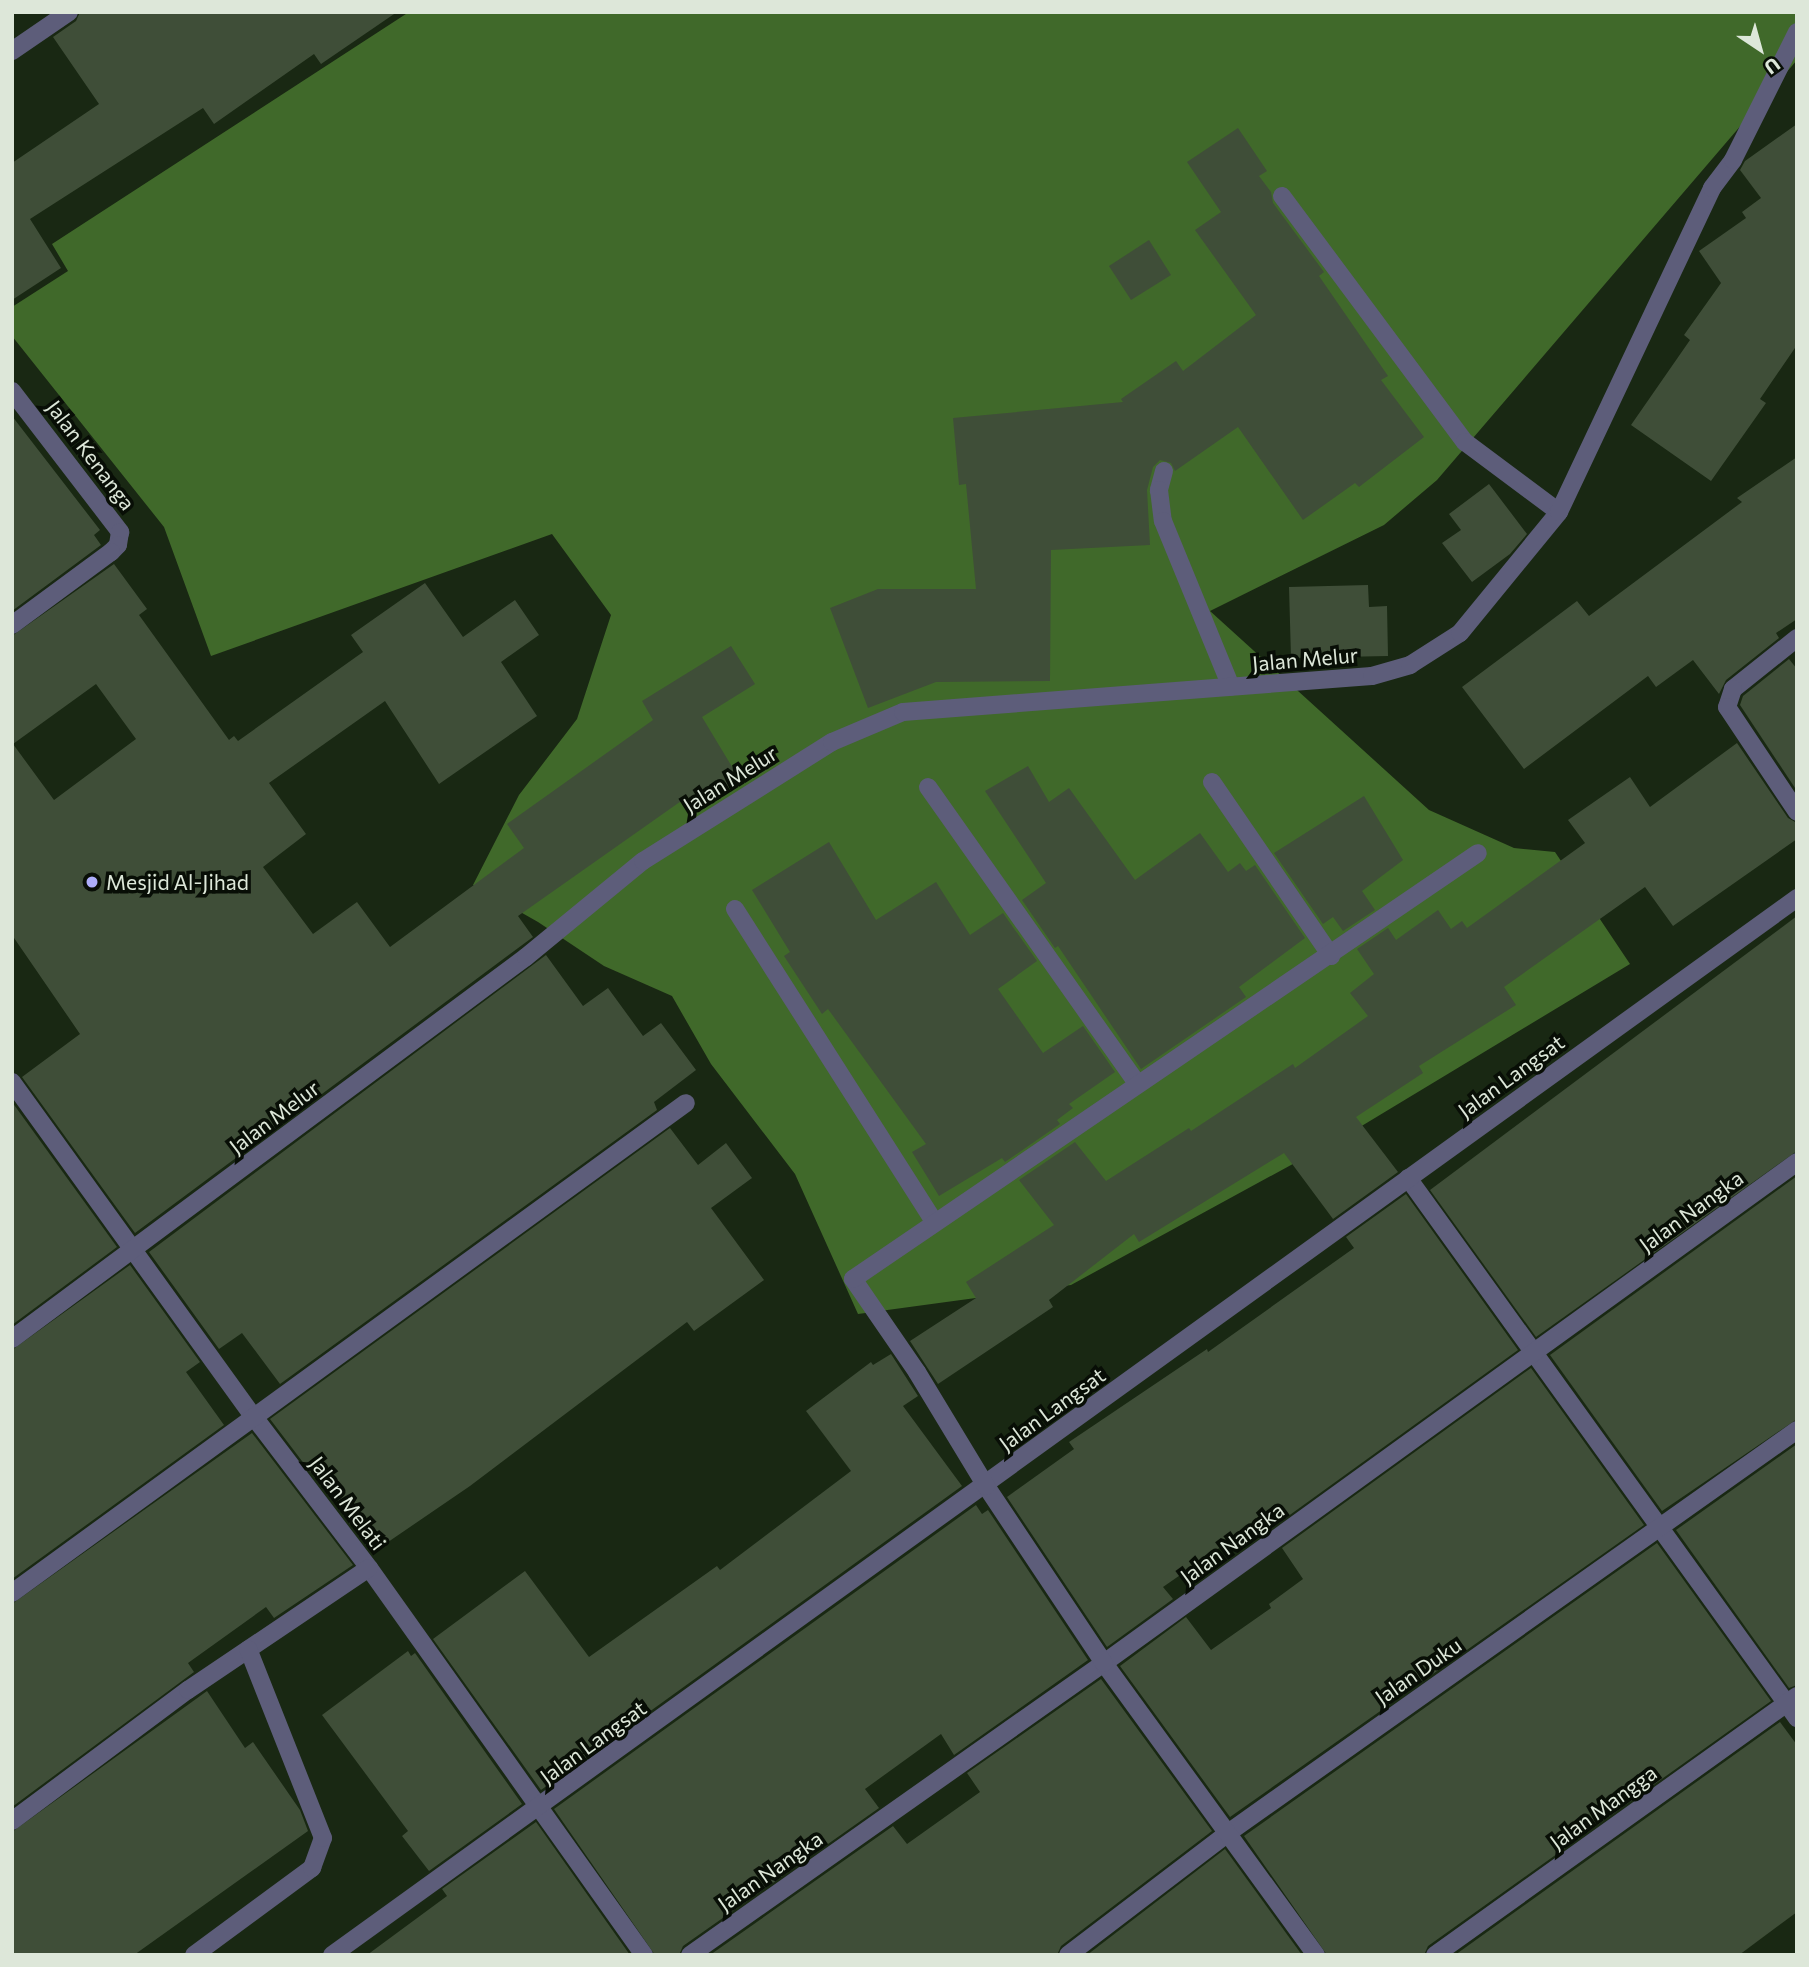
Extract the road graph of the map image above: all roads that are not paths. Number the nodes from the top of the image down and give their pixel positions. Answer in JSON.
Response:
{"nodes":[{"id":1,"x":69,"y":12,"type":"edge"},
{"id":2,"x":1797,"y":32,"type":"edge"},
{"id":3,"x":12,"y":51,"type":"edge"},
{"id":4,"x":1282,"y":196,"type":"dead end"},
{"id":5,"x":12,"y":391,"type":"edge"},
{"id":6,"x":1164,"y":471,"type":"dead end"},
{"id":7,"x":1559,"y":512,"type":"junction"},
{"id":8,"x":12,"y":625,"type":"edge"},
{"id":9,"x":1797,"y":638,"type":"edge"},
{"id":10,"x":1231,"y":687,"type":"junction"},
{"id":11,"x":1212,"y":782,"type":"dead end"},
{"id":12,"x":928,"y":787,"type":"dead end"},
{"id":13,"x":1797,"y":812,"type":"edge"},
{"id":14,"x":1478,"y":853,"type":"dead end"},
{"id":15,"x":1797,"y":898,"type":"edge"},
{"id":16,"x":735,"y":909,"type":"dead end"},
{"id":17,"x":1331,"y":956,"type":"junction"},
{"id":18,"x":12,"y":1082,"type":"edge"},
{"id":19,"x":1137,"y":1083,"type":"junction"},
{"id":20,"x":686,"y":1103,"type":"dead end"},
{"id":21,"x":1797,"y":1162,"type":"edge"},
{"id":22,"x":1408,"y":1178,"type":"junction"},
{"id":23,"x":934,"y":1222,"type":"junction"},
{"id":24,"x":134,"y":1250,"type":"junction"},
{"id":25,"x":12,"y":1339,"type":"edge"},
{"id":26,"x":1533,"y":1354,"type":"junction"},
{"id":27,"x":254,"y":1417,"type":"junction"},
{"id":28,"x":1797,"y":1430,"type":"edge"},
{"id":29,"x":986,"y":1486,"type":"junction"},
{"id":30,"x":1659,"y":1530,"type":"junction"},
{"id":31,"x":369,"y":1568,"type":"junction"},
{"id":32,"x":12,"y":1593,"type":"edge"},
{"id":33,"x":248,"y":1649,"type":"junction"},
{"id":34,"x":1104,"y":1663,"type":"junction"},
{"id":35,"x":1793,"y":1706,"type":"edge"},
{"id":36,"x":538,"y":1809,"type":"junction"},
{"id":37,"x":12,"y":1821,"type":"edge"},
{"id":38,"x":1228,"y":1833,"type":"junction"},
{"id":39,"x":194,"y":1955,"type":"edge"},
{"id":40,"x":332,"y":1955,"type":"edge"},
{"id":41,"x":645,"y":1955,"type":"edge"},
{"id":42,"x":690,"y":1955,"type":"edge"},
{"id":43,"x":1068,"y":1955,"type":"edge"},
{"id":44,"x":1316,"y":1955,"type":"edge"},
{"id":45,"x":1435,"y":1955,"type":"edge"}],
"edges":[{"from":1,"to":3,"type":"street"},
{"from":2,"to":7,"type":"street","name":"Jalan Melur"},
{"from":4,"to":7,"type":"street"},
{"from":5,"to":8,"type":"street","name":"Jalan Kenanga"},
{"from":6,"to":10,"type":"street"},
{"from":7,"to":10,"type":"street","name":"Jalan Melur"},
{"from":9,"to":13,"type":"street"},
{"from":10,"to":24,"type":"street","name":"Jalan Melur"},
{"from":11,"to":17,"type":"street"},
{"from":12,"to":19,"type":"street"},
{"from":14,"to":17,"type":"street"},
{"from":15,"to":22,"type":"street","name":"Jalan Langsat"},
{"from":16,"to":23,"type":"street"},
{"from":17,"to":19,"type":"street"},
{"from":18,"to":24,"type":"street","name":"Jalan Melati"},
{"from":19,"to":23,"type":"street"},
{"from":20,"to":27,"type":"street"},
{"from":21,"to":26,"type":"street","name":"Jalan Nangka"},
{"from":22,"to":26,"type":"street"},
{"from":22,"to":29,"type":"street","name":"Jalan Langsat"},
{"from":23,"to":29,"type":"street"},
{"from":24,"to":25,"type":"street","name":"Jalan Melur"},
{"from":24,"to":27,"type":"street","name":"Jalan Melati"},
{"from":26,"to":30,"type":"street"},
{"from":26,"to":34,"type":"street","name":"Jalan Nangka"},
{"from":27,"to":31,"type":"street","name":"Jalan Melati"},
{"from":27,"to":32,"type":"street"},
{"from":28,"to":30,"type":"street","name":"Jalan Duku"},
{"from":29,"to":34,"type":"street"},
{"from":29,"to":36,"type":"street","name":"Jalan Langsat"},
{"from":30,"to":35,"type":"street"},
{"from":30,"to":38,"type":"street","name":"Jalan Duku"},
{"from":31,"to":33,"type":"street"},
{"from":31,"to":36,"type":"street","name":"Jalan Melati"},
{"from":33,"to":37,"type":"street"},
{"from":33,"to":39,"type":"street"},
{"from":34,"to":38,"type":"street"},
{"from":34,"to":42,"type":"street","name":"Jalan Nangka"},
{"from":35,"to":45,"type":"street","name":"Jalan Mangga"},
{"from":36,"to":40,"type":"street","name":"Jalan Langsat"},
{"from":36,"to":41,"type":"street","name":"Jalan Melati"},
{"from":38,"to":43,"type":"street","name":"Jalan Duku"},
{"from":38,"to":44,"type":"street"}]}
